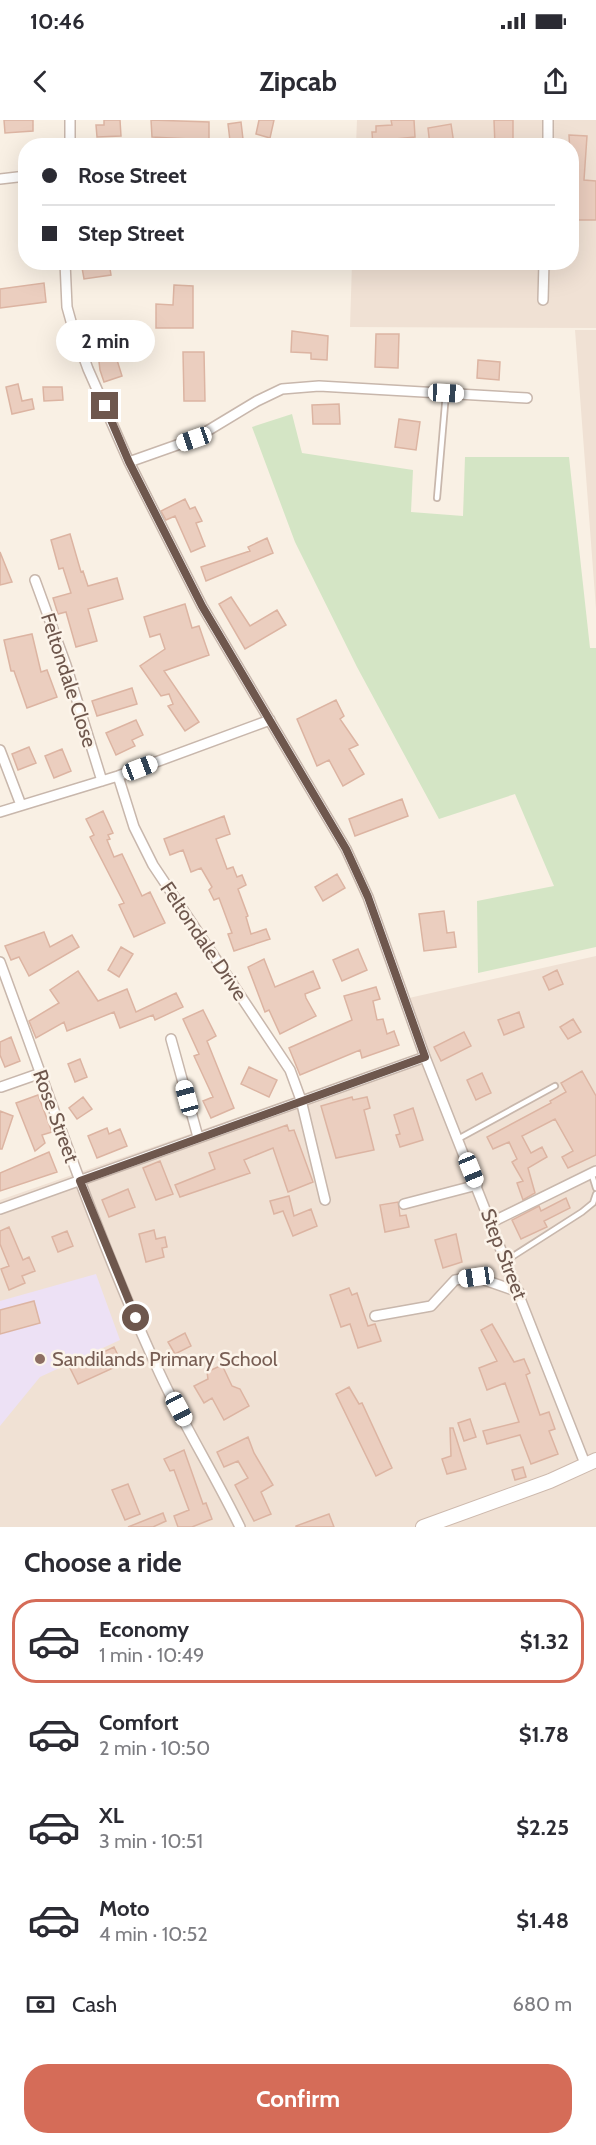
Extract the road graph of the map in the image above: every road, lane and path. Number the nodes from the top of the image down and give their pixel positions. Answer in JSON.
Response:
{"nodes":[{"id":1,"x":70,"y":120,"type":"edge"},
{"id":2,"x":548,"y":120,"type":"edge"},
{"id":3,"x":71,"y":138,"type":"edge"},
{"id":4,"x":548,"y":138,"type":"edge"},
{"id":5,"x":18,"y":177,"type":"edge"},
{"id":6,"x":0,"y":179,"type":"edge"},
{"id":7,"x":65,"y":270,"type":"edge"},
{"id":8,"x":544,"y":270,"type":"edge"},
{"id":9,"x":543,"y":300,"type":"dead end"},
{"id":10,"x":446,"y":393,"type":"junction"},
{"id":11,"x":527,"y":398,"type":"dead end"},
{"id":12,"x":129,"y":462,"type":"junction"},
{"id":13,"x":437,"y":498,"type":"dead end"},
{"id":14,"x":35,"y":580,"type":"dead end"},
{"id":15,"x":270,"y":720,"type":"junction"},
{"id":16,"x":0,"y":750,"type":"edge"},
{"id":17,"x":118,"y":776,"type":"junction"},
{"id":18,"x":102,"y":782,"type":"junction"},
{"id":19,"x":21,"y":805,"type":"junction"},
{"id":20,"x":0,"y":812,"type":"edge"},
{"id":21,"x":0,"y":962,"type":"edge"},
{"id":22,"x":171,"y":1040,"type":"dead end"},
{"id":23,"x":425,"y":1057,"type":"junction"},
{"id":24,"x":41,"y":1074,"type":"junction"},
{"id":25,"x":555,"y":1086,"type":"dead end"},
{"id":26,"x":1,"y":1087,"type":"edge"},
{"id":27,"x":302,"y":1100,"type":"junction"},
{"id":28,"x":198,"y":1137,"type":"junction"},
{"id":29,"x":458,"y":1139,"type":"junction"},
{"id":30,"x":593,"y":1171,"type":"edge"},
{"id":31,"x":80,"y":1181,"type":"junction"},
{"id":32,"x":477,"y":1185,"type":"junction"},
{"id":33,"x":596,"y":1188,"type":"edge"},
{"id":34,"x":596,"y":1194,"type":"edge"},
{"id":35,"x":325,"y":1200,"type":"dead end"},
{"id":36,"x":404,"y":1204,"type":"dead end"},
{"id":37,"x":0,"y":1209,"type":"edge"},
{"id":38,"x":492,"y":1222,"type":"junction"},
{"id":39,"x":507,"y":1260,"type":"junction"},
{"id":40,"x":519,"y":1292,"type":"junction"},
{"id":41,"x":375,"y":1316,"type":"dead end"},
{"id":42,"x":591,"y":1463,"type":"edge"},
{"id":43,"x":240,"y":1527,"type":"edge"},
{"id":44,"x":423,"y":1527,"type":"edge"}],
"edges":[{"from":1,"to":3,"type":"street"},
{"from":2,"to":4,"type":"street"},
{"from":5,"to":6,"type":"street"},
{"from":7,"to":12,"type":"street","name":"Step Street"},
{"from":8,"to":9,"type":"street"},
{"from":10,"to":11,"type":"street"},
{"from":10,"to":12,"type":"street"},
{"from":10,"to":13,"type":"lane"},
{"from":12,"to":15,"type":"street","name":"Step Street"},
{"from":14,"to":18,"type":"street","name":"Feltondale Close"},
{"from":15,"to":17,"type":"street"},
{"from":15,"to":23,"type":"street","name":"Step Street"},
{"from":16,"to":19,"type":"street"},
{"from":17,"to":18,"type":"street"},
{"from":17,"to":27,"type":"street","name":"Feltondale Drive"},
{"from":18,"to":19,"type":"street"},
{"from":19,"to":20,"type":"street"},
{"from":21,"to":24,"type":"street","name":"Rose Street"},
{"from":22,"to":28,"type":"street"},
{"from":23,"to":27,"type":"street"},
{"from":23,"to":29,"type":"street","name":"Step Street"},
{"from":24,"to":26,"type":"street"},
{"from":24,"to":31,"type":"street","name":"Rose Street"},
{"from":25,"to":29,"type":"lane"},
{"from":27,"to":28,"type":"street"},
{"from":27,"to":35,"type":"street","name":"Feltondale Drive"},
{"from":28,"to":31,"type":"street"},
{"from":29,"to":32,"type":"street","name":"Step Street"},
{"from":30,"to":33,"type":"lane"},
{"from":30,"to":38,"type":"street"},
{"from":31,"to":37,"type":"street"},
{"from":31,"to":43,"type":"street","name":"Rose Street"},
{"from":32,"to":36,"type":"street"},
{"from":32,"to":38,"type":"street","name":"Step Street"},
{"from":34,"to":39,"type":"lane"},
{"from":38,"to":39,"type":"street","name":"Step Street"},
{"from":39,"to":40,"type":"street","name":"Step Street"},
{"from":40,"to":41,"type":"street"},
{"from":40,"to":42,"type":"street","name":"Step Street"},
{"from":42,"to":44,"type":"main road"}]}
